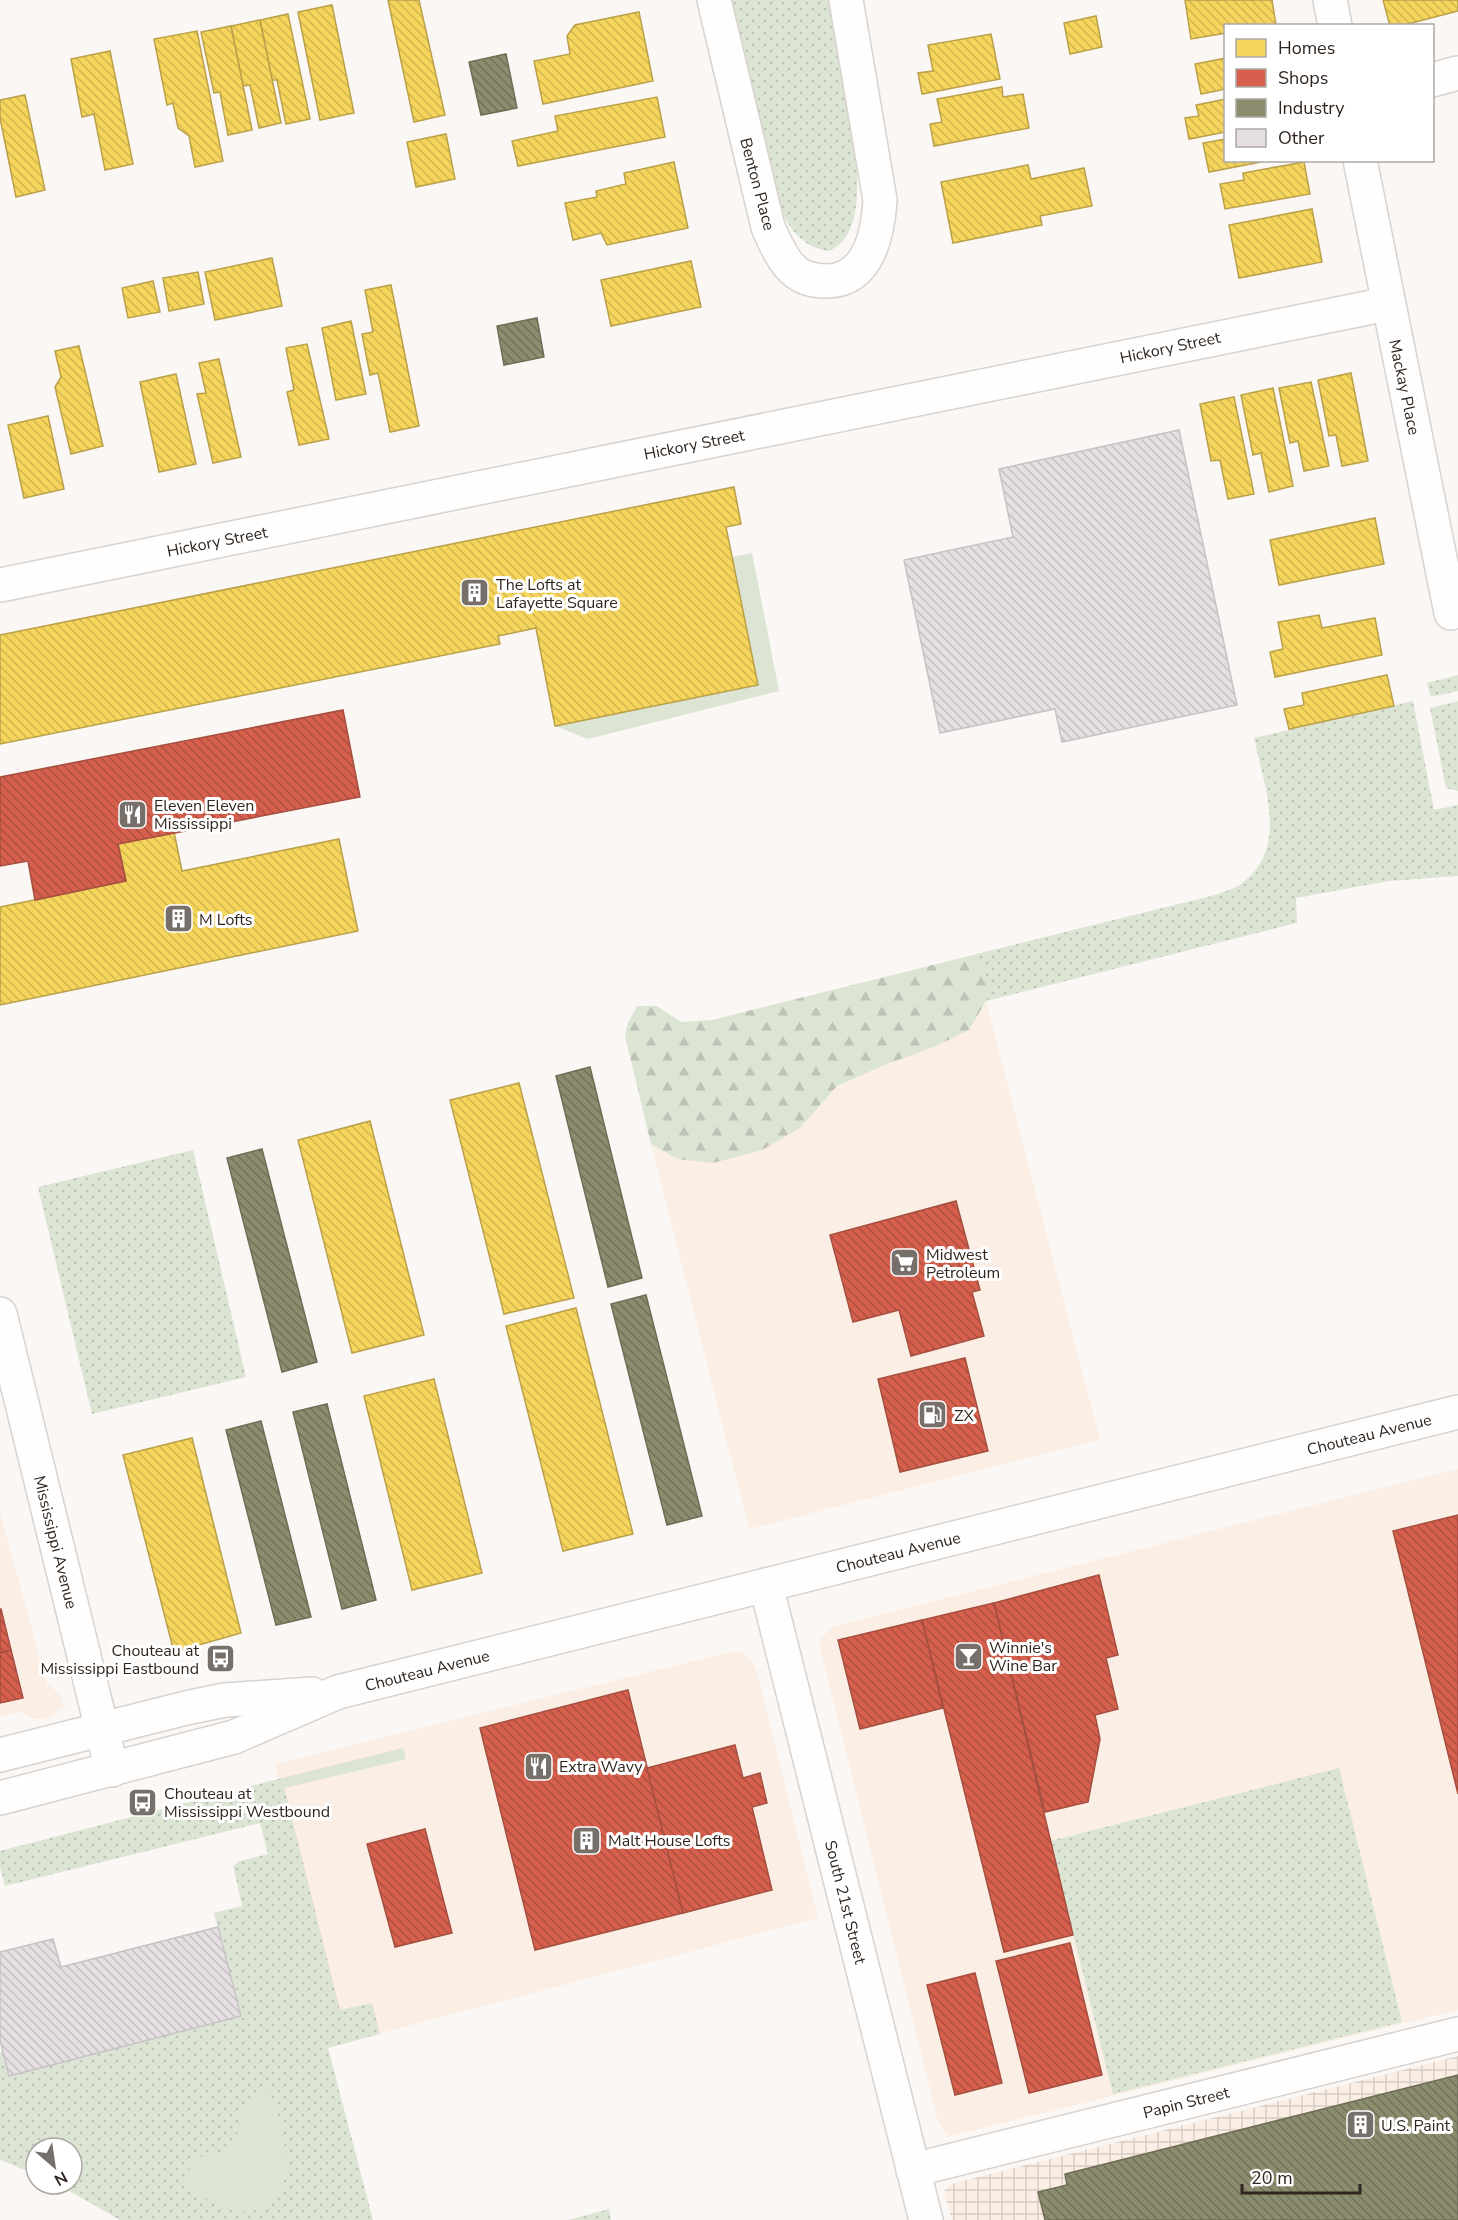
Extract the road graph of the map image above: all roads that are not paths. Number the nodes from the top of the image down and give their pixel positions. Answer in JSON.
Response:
{"nodes":[{"id":1,"x":714,"y":0,"type":"edge"},
{"id":2,"x":846,"y":0,"type":"edge"},
{"id":3,"x":1330,"y":0,"type":"edge"},
{"id":4,"x":1335,"y":24,"type":"edge"},
{"id":5,"x":1458,"y":74,"type":"edge"},
{"id":6,"x":1434,"y":80,"type":"edge"},
{"id":7,"x":1360,"y":162,"type":"edge"},
{"id":8,"x":1387,"y":304,"type":"junction"},
{"id":9,"x":0,"y":585,"type":"edge"},
{"id":10,"x":1451,"y":613,"type":"dead end"},
{"id":11,"x":0,"y":1314,"type":"edge"},
{"id":12,"x":1458,"y":1412,"type":"edge"},
{"id":13,"x":766,"y":1585,"type":"junction"},
{"id":14,"x":338,"y":1692,"type":"junction"},
{"id":15,"x":102,"y":1729,"type":"junction"},
{"id":16,"x":0,"y":1755,"type":"edge"},
{"id":17,"x":112,"y":1770,"type":"junction"},
{"id":18,"x":0,"y":1798,"type":"edge"},
{"id":19,"x":1458,"y":2034,"type":"edge"},
{"id":20,"x":913,"y":2170,"type":"junction"},
{"id":21,"x":926,"y":2220,"type":"edge"}],
"edges":[{"from":1,"to":2,"type":"street","name":"Benton Place"},
{"from":3,"to":4,"type":"street"},
{"from":5,"to":6,"type":"street"},
{"from":7,"to":8,"type":"street","name":"Mackay Place"},
{"from":8,"to":9,"type":"street","name":"Hickory Street"},
{"from":8,"to":10,"type":"street","name":"Mackay Place"},
{"from":11,"to":15,"type":"street","name":"Mississippi Avenue"},
{"from":12,"to":13,"type":"street","name":"Chouteau Avenue"},
{"from":13,"to":14,"type":"street","name":"Chouteau Avenue"},
{"from":13,"to":20,"type":"street","name":"South 21st Street"},
{"from":14,"to":15,"type":"street","name":"Chouteau Avenue"},
{"from":14,"to":17,"type":"street","name":"Chouteau Avenue"},
{"from":15,"to":16,"type":"street","name":"Chouteau Avenue"},
{"from":15,"to":17,"type":"street","name":"Mississippi Avenue"},
{"from":17,"to":18,"type":"street","name":"Chouteau Avenue"},
{"from":19,"to":20,"type":"street","name":"Papin Street"},
{"from":20,"to":21,"type":"street","name":"South 21st Street"}]}
